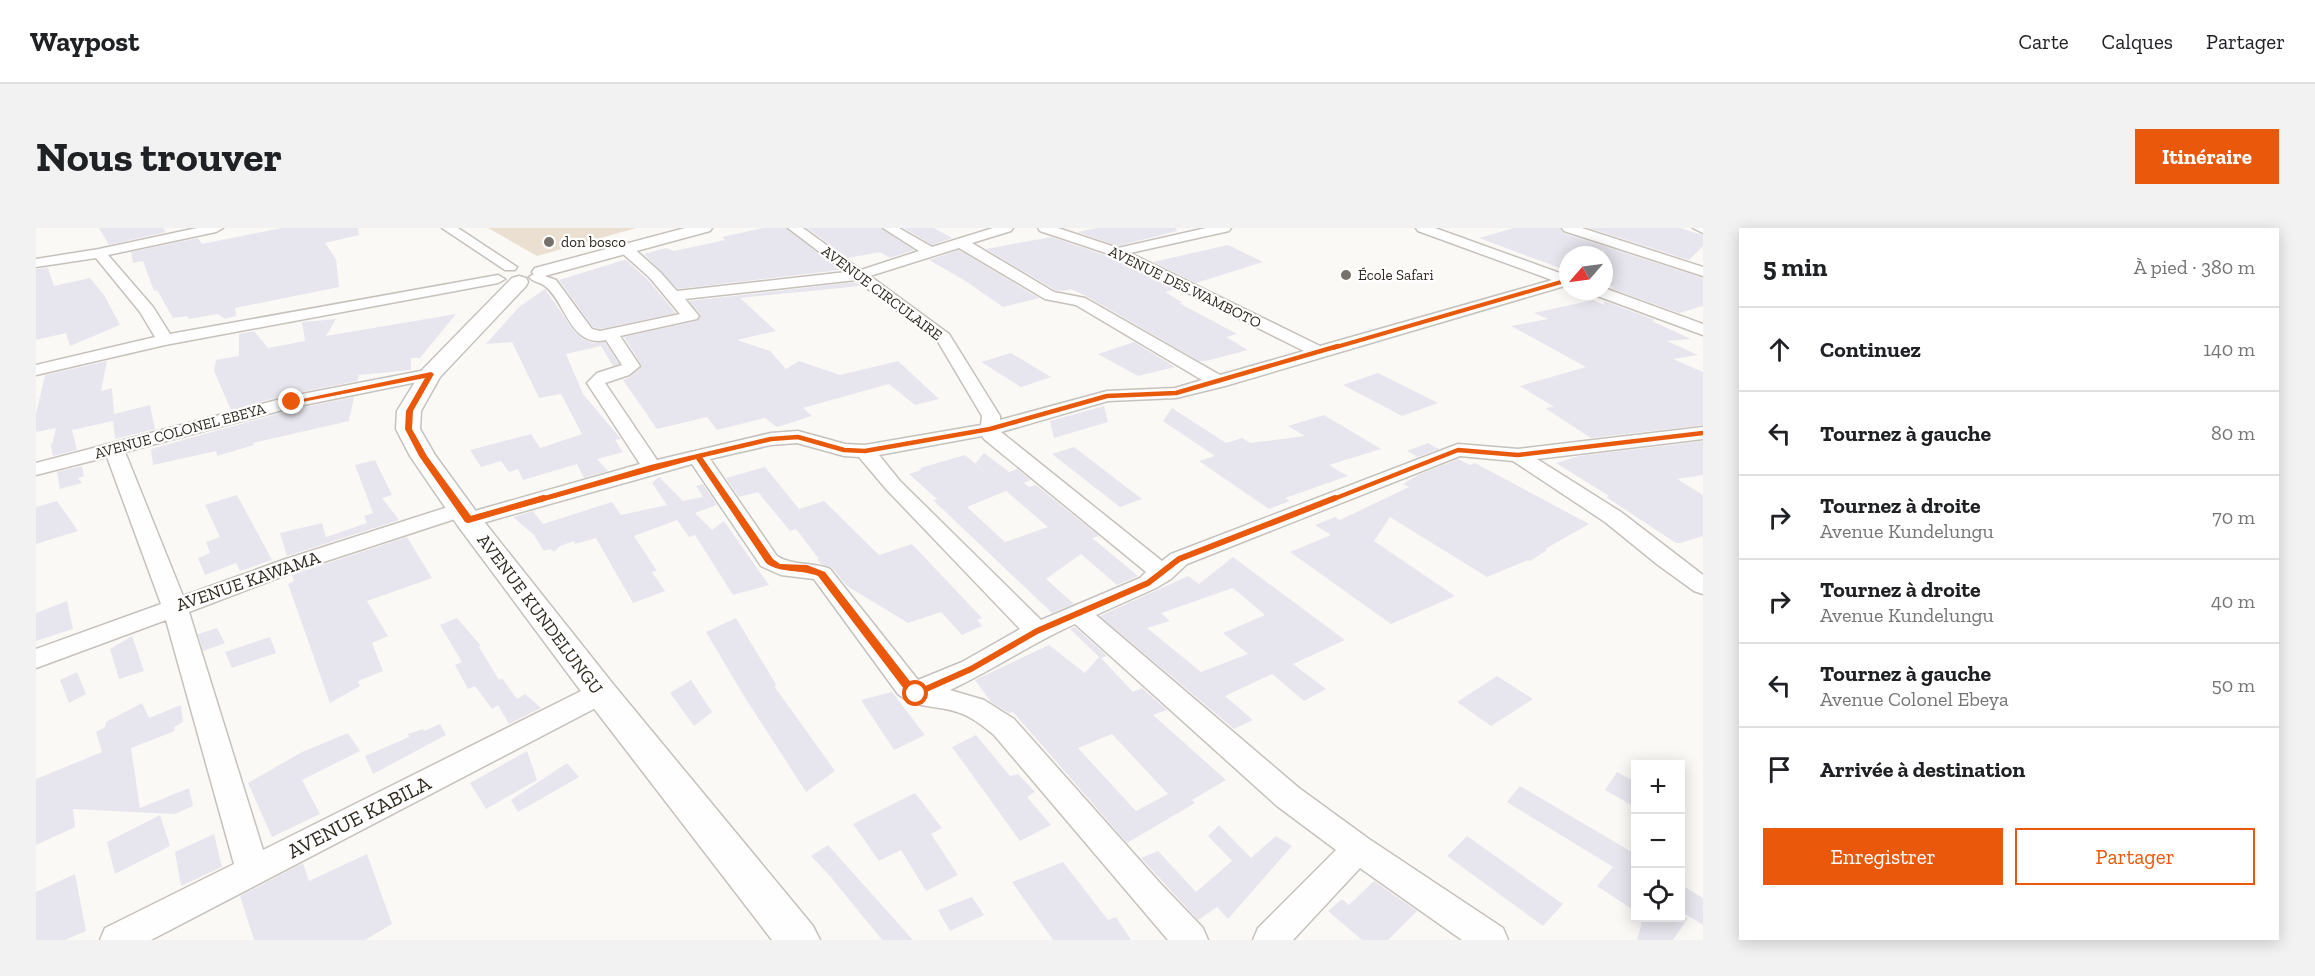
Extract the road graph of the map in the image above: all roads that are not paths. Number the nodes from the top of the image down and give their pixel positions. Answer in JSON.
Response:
{"nodes":[{"id":1,"x":216,"y":228,"type":"edge"},
{"id":2,"x":449,"y":228,"type":"edge"},
{"id":3,"x":704,"y":228,"type":"edge"},
{"id":4,"x":795,"y":228,"type":"edge"},
{"id":5,"x":890,"y":228,"type":"edge"},
{"id":6,"x":1006,"y":228,"type":"edge"},
{"id":7,"x":1045,"y":228,"type":"edge"},
{"id":8,"x":1423,"y":228,"type":"edge"},
{"id":9,"x":1569,"y":228,"type":"edge"},
{"id":10,"x":1212,"y":229,"type":"edge"},
{"id":11,"x":1624,"y":232,"type":"dead end"},
{"id":12,"x":1609,"y":241,"type":"junction"},
{"id":13,"x":961,"y":243,"type":"junction"},
{"id":14,"x":626,"y":249,"type":"junction"},
{"id":15,"x":1117,"y":252,"type":"junction"},
{"id":16,"x":99,"y":253,"type":"junction"},
{"id":17,"x":931,"y":254,"type":"junction"},
{"id":18,"x":38,"y":258,"type":"edge"},
{"id":19,"x":1703,"y":272,"type":"edge"},
{"id":20,"x":521,"y":275,"type":"junction"},
{"id":21,"x":860,"y":275,"type":"junction"},
{"id":22,"x":1559,"y":277,"type":"edge"},
{"id":23,"x":1559,"y":283,"type":"edge"},
{"id":24,"x":674,"y":296,"type":"junction"},
{"id":25,"x":1613,"y":296,"type":"edge"},
{"id":26,"x":1700,"y":325,"type":"edge"},
{"id":27,"x":611,"y":335,"type":"junction"},
{"id":28,"x":165,"y":340,"type":"junction"},
{"id":29,"x":1322,"y":353,"type":"junction"},
{"id":30,"x":36,"y":370,"type":"edge"},
{"id":31,"x":431,"y":374,"type":"junction"},
{"id":32,"x":1220,"y":382,"type":"junction"},
{"id":33,"x":990,"y":429,"type":"junction"},
{"id":34,"x":1703,"y":433,"type":"edge"},
{"id":35,"x":114,"y":449,"type":"junction"},
{"id":36,"x":865,"y":451,"type":"junction"},
{"id":37,"x":1518,"y":455,"type":"junction"},
{"id":38,"x":698,"y":456,"type":"junction"},
{"id":39,"x":652,"y":467,"type":"junction"},
{"id":40,"x":36,"y":469,"type":"edge"},
{"id":41,"x":465,"y":515,"type":"junction"},
{"id":42,"x":1162,"y":574,"type":"junction"},
{"id":43,"x":1703,"y":586,"type":"edge"},
{"id":44,"x":175,"y":607,"type":"junction"},
{"id":45,"x":1078,"y":613,"type":"junction"},
{"id":46,"x":1036,"y":631,"type":"junction"},
{"id":47,"x":36,"y":659,"type":"edge"},
{"id":48,"x":601,"y":693,"type":"junction"},
{"id":49,"x":916,"y":694,"type":"junction"},
{"id":50,"x":1359,"y":849,"type":"junction"},
{"id":51,"x":253,"y":872,"type":"junction"},
{"id":52,"x":117,"y":940,"type":"edge"},
{"id":53,"x":798,"y":940,"type":"edge"},
{"id":54,"x":1191,"y":940,"type":"edge"},
{"id":55,"x":1270,"y":940,"type":"edge"},
{"id":56,"x":1491,"y":940,"type":"edge"}],
"edges":[{"from":1,"to":16,"type":"street"},
{"from":2,"to":20,"type":"street"},
{"from":3,"to":14,"type":"street"},
{"from":4,"to":21,"type":"street","name":"AVENUE CIRCULAIRE"},
{"from":5,"to":17,"type":"street"},
{"from":6,"to":13,"type":"street"},
{"from":7,"to":15,"type":"street","name":"AVENUE DES WAMBOTO"},
{"from":8,"to":22,"type":"street"},
{"from":9,"to":12,"type":"street"},
{"from":10,"to":15,"type":"street"},
{"from":11,"to":12,"type":"street"},
{"from":12,"to":19,"type":"street"},
{"from":13,"to":17,"type":"street"},
{"from":13,"to":32,"type":"street"},
{"from":14,"to":20,"type":"street"},
{"from":14,"to":24,"type":"street"},
{"from":15,"to":29,"type":"street","name":"AVENUE DES WAMBOTO"},
{"from":16,"to":18,"type":"street"},
{"from":16,"to":28,"type":"street"},
{"from":17,"to":21,"type":"street"},
{"from":20,"to":27,"type":"street"},
{"from":20,"to":28,"type":"street"},
{"from":20,"to":31,"type":"street","name":"AVENUE KUNDELUNGU"},
{"from":21,"to":24,"type":"street"},
{"from":21,"to":33,"type":"street","name":"AVENUE CIRCULAIRE"},
{"from":23,"to":29,"type":"street","name":"AVENUE KAWAMA"},
{"from":24,"to":27,"type":"street"},
{"from":25,"to":26,"type":"street"},
{"from":27,"to":39,"type":"street"},
{"from":28,"to":30,"type":"street"},
{"from":29,"to":32,"type":"street","name":"AVENUE KAWAMA"},
{"from":31,"to":35,"type":"street","name":"AVENUE COLONEL EBEYA"},
{"from":31,"to":41,"type":"street","name":"AVENUE KUNDELUNGU"},
{"from":32,"to":33,"type":"street","name":"AVENUE KAWAMA"},
{"from":33,"to":36,"type":"street","name":"AVENUE KAWAMA"},
{"from":33,"to":42,"type":"street"},
{"from":34,"to":37,"type":"street"},
{"from":35,"to":40,"type":"street","name":"AVENUE COLONEL EBEYA"},
{"from":35,"to":44,"type":"street"},
{"from":36,"to":38,"type":"street","name":"AVENUE KAWAMA"},
{"from":36,"to":46,"type":"street"},
{"from":37,"to":42,"type":"street"},
{"from":37,"to":43,"type":"street"},
{"from":38,"to":39,"type":"street","name":"AVENUE KAWAMA"},
{"from":38,"to":49,"type":"street"},
{"from":39,"to":41,"type":"street","name":"AVENUE KAWAMA"},
{"from":41,"to":44,"type":"street","name":"AVENUE KAWAMA"},
{"from":41,"to":48,"type":"street","name":"AVENUE KUNDELUNGU"},
{"from":42,"to":45,"type":"street"},
{"from":44,"to":47,"type":"street","name":"AVENUE KAWAMA"},
{"from":44,"to":51,"type":"street"},
{"from":45,"to":46,"type":"street"},
{"from":45,"to":50,"type":"street"},
{"from":46,"to":49,"type":"street"},
{"from":48,"to":51,"type":"street","name":"AVENUE KABILA"},
{"from":48,"to":53,"type":"street","name":"AVENUE KUNDELUNGU"},
{"from":49,"to":54,"type":"street"},
{"from":50,"to":55,"type":"street"},
{"from":50,"to":56,"type":"street"},
{"from":51,"to":52,"type":"street","name":"AVENUE KABILA"}]}
